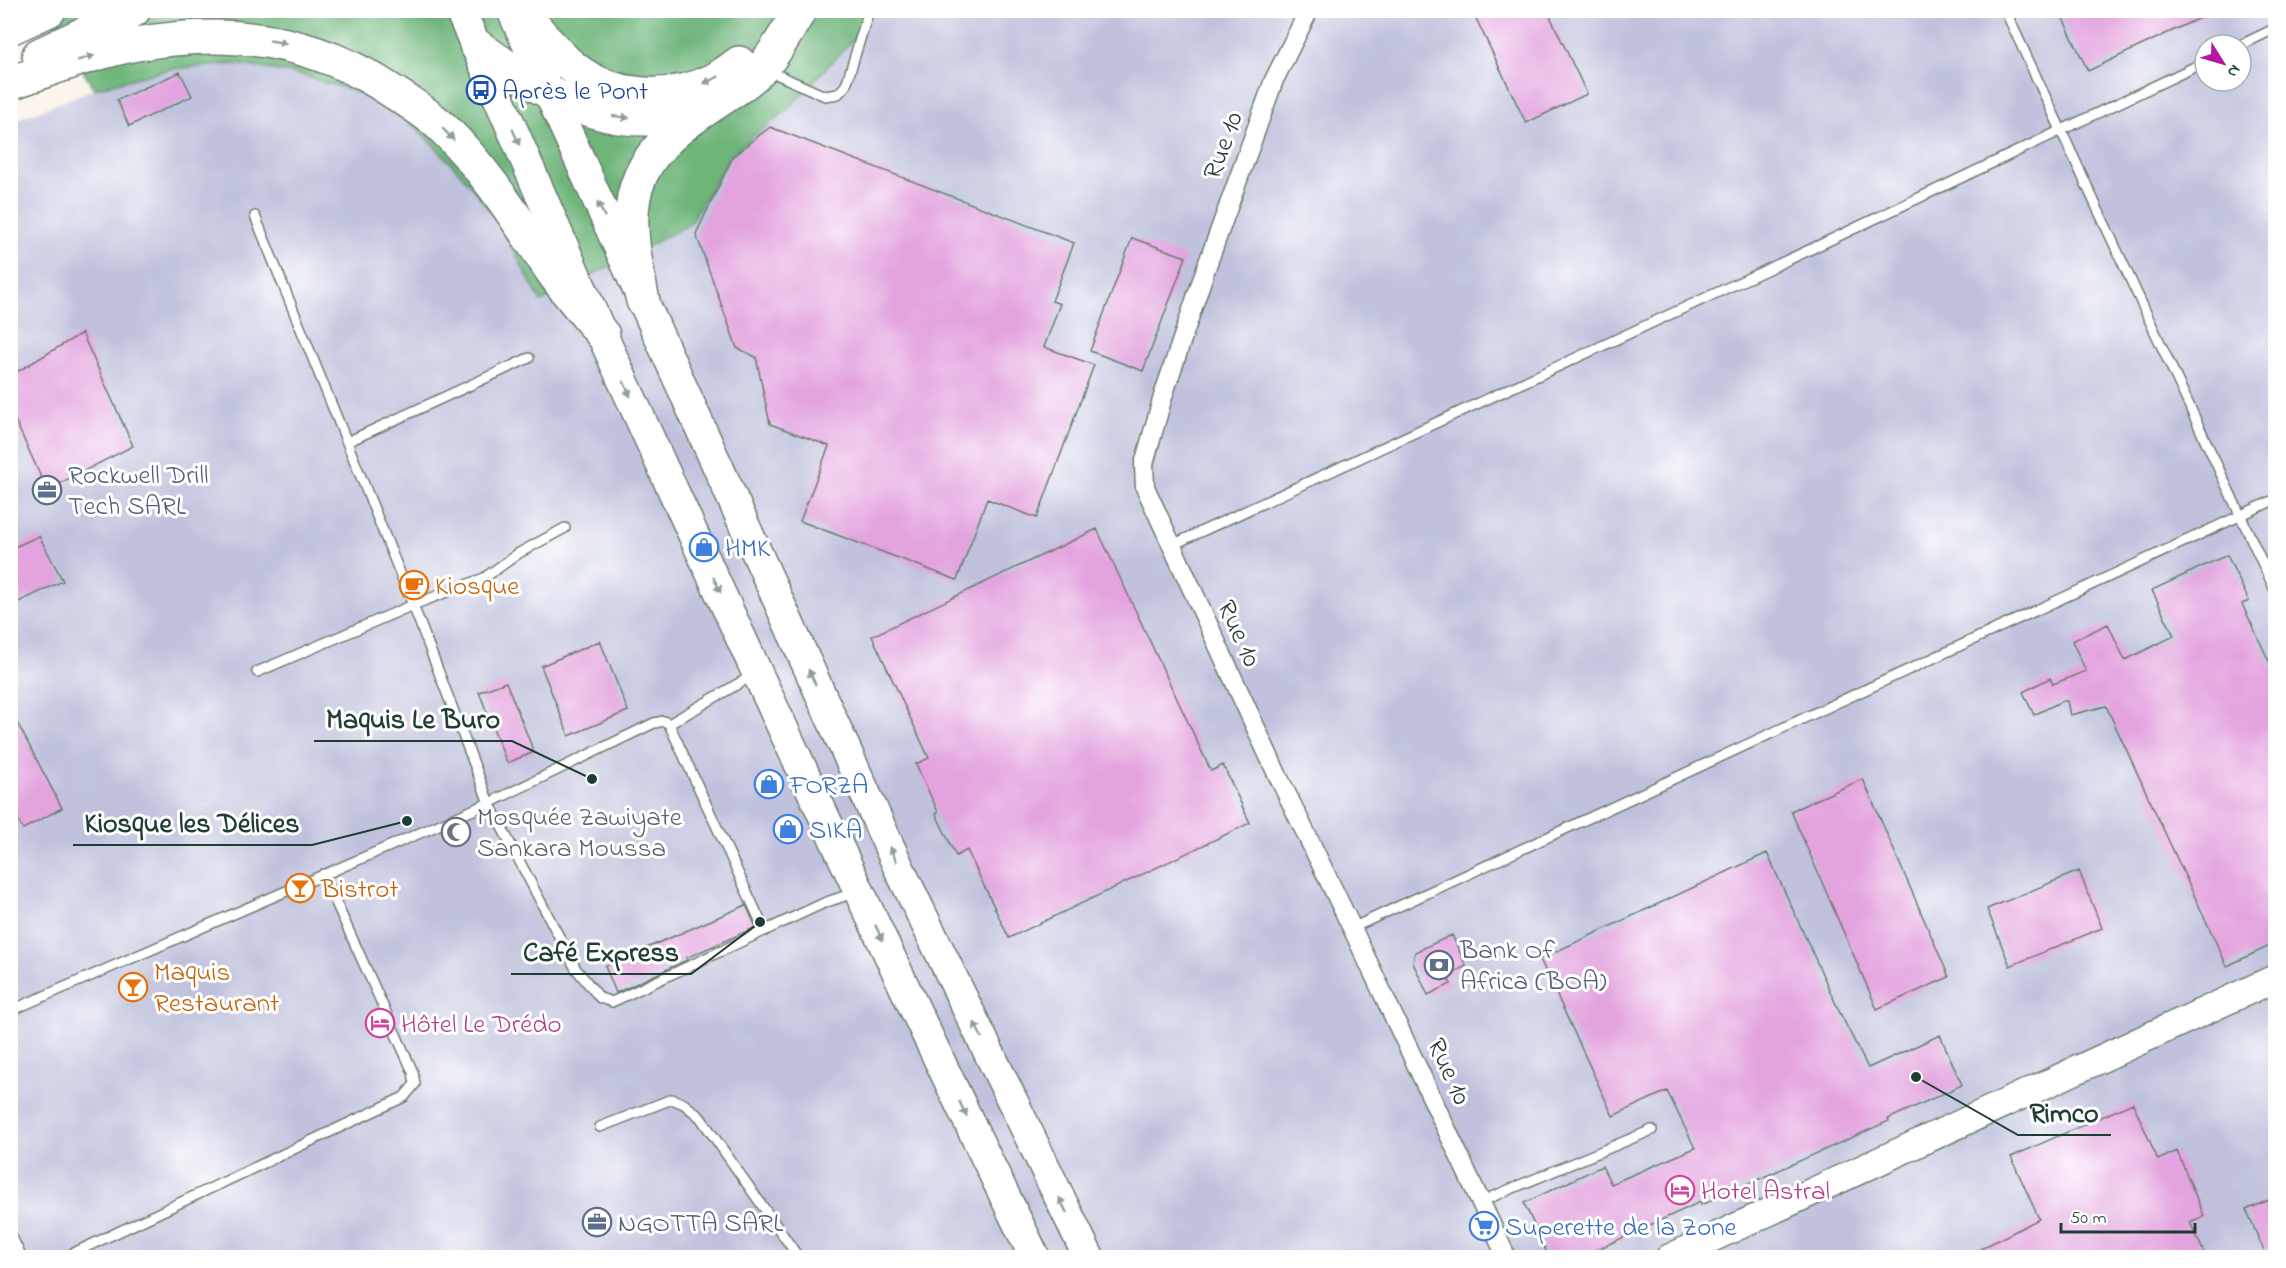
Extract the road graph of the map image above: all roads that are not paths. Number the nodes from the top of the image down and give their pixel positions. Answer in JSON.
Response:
{"nodes":[{"id":1,"x":49,"y":10,"type":"edge"},
{"id":2,"x":134,"y":10,"type":"edge"},
{"id":3,"x":460,"y":10,"type":"edge"},
{"id":4,"x":512,"y":10,"type":"edge"},
{"id":5,"x":521,"y":10,"type":"edge"},
{"id":6,"x":780,"y":10,"type":"edge"},
{"id":7,"x":800,"y":10,"type":"edge"},
{"id":8,"x":869,"y":10,"type":"edge"},
{"id":9,"x":1309,"y":10,"type":"edge"},
{"id":10,"x":2005,"y":10,"type":"edge"},
{"id":11,"x":10,"y":28,"type":"edge"},
{"id":12,"x":2276,"y":28,"type":"edge"},
{"id":13,"x":2253,"y":39,"type":"edge"},
{"id":14,"x":476,"y":45,"type":"junction"},
{"id":15,"x":762,"y":67,"type":"junction"},
{"id":16,"x":2193,"y":68,"type":"edge"},
{"id":17,"x":10,"y":69,"type":"edge"},
{"id":18,"x":10,"y":83,"type":"edge"},
{"id":19,"x":547,"y":92,"type":"junction"},
{"id":20,"x":710,"y":106,"type":"junction"},
{"id":21,"x":2059,"y":132,"type":"junction"},
{"id":22,"x":255,"y":216,"type":"dead end"},
{"id":23,"x":643,"y":301,"type":"junction"},
{"id":24,"x":603,"y":335,"type":"junction"},
{"id":25,"x":529,"y":358,"type":"dead end"},
{"id":26,"x":347,"y":442,"type":"junction"},
{"id":27,"x":2276,"y":499,"type":"edge"},
{"id":28,"x":2241,"y":515,"type":"junction"},
{"id":29,"x":565,"y":528,"type":"dead end"},
{"id":30,"x":1170,"y":546,"type":"junction"},
{"id":31,"x":2276,"y":592,"type":"edge"},
{"id":32,"x":413,"y":605,"type":"junction"},
{"id":33,"x":257,"y":672,"type":"dead end"},
{"id":34,"x":758,"y":673,"type":"junction"},
{"id":35,"x":669,"y":724,"type":"junction"},
{"id":36,"x":489,"y":803,"type":"junction"},
{"id":37,"x":323,"y":874,"type":"junction"},
{"id":38,"x":859,"y":891,"type":"junction"},
{"id":39,"x":1352,"y":928,"type":"junction"},
{"id":40,"x":765,"y":930,"type":"junction"},
{"id":41,"x":2276,"y":978,"type":"edge"},
{"id":42,"x":10,"y":1011,"type":"edge"},
{"id":43,"x":600,"y":1126,"type":"dead end"},
{"id":44,"x":1652,"y":1130,"type":"dead end"},
{"id":45,"x":1482,"y":1201,"type":"junction"},
{"id":46,"x":10,"y":1233,"type":"edge"},
{"id":47,"x":22,"y":1257,"type":"edge"},
{"id":48,"x":63,"y":1257,"type":"edge"},
{"id":49,"x":799,"y":1257,"type":"edge"},
{"id":50,"x":1035,"y":1257,"type":"edge"},
{"id":51,"x":1089,"y":1257,"type":"edge"},
{"id":52,"x":1507,"y":1257,"type":"edge"},
{"id":53,"x":1669,"y":1257,"type":"edge"}],
"edges":[{"from":1,"to":11,"type":"highway"},
{"from":2,"to":17,"type":"highway"},
{"from":3,"to":14,"type":"main road"},
{"from":4,"to":19,"type":"main road"},
{"from":6,"to":5,"type":"highway","one_way":true},
{"from":7,"to":15,"type":"highway"},
{"from":8,"to":15,"type":"lane"},
{"from":9,"to":30,"type":"street","name":"Rue 10"},
{"from":10,"to":21,"type":"lane"},
{"from":12,"to":13,"type":"lane"},
{"from":14,"to":19,"type":"highway"},
{"from":14,"to":24,"type":"main road","one_way":true},
{"from":15,"to":20,"type":"highway"},
{"from":16,"to":21,"type":"lane"},
{"from":18,"to":24,"type":"highway","one_way":true},
{"from":19,"to":20,"type":"highway","one_way":true},
{"from":23,"to":19,"type":"main road","one_way":true},
{"from":20,"to":23,"type":"highway"},
{"from":21,"to":28,"type":"lane"},
{"from":21,"to":30,"type":"lane"},
{"from":22,"to":26,"type":"lane"},
{"from":51,"to":23,"type":"main road","one_way":true},
{"from":24,"to":34,"type":"main road","one_way":true},
{"from":25,"to":26,"type":"lane"},
{"from":26,"to":32,"type":"lane"},
{"from":27,"to":28,"type":"lane"},
{"from":28,"to":31,"type":"lane"},
{"from":28,"to":39,"type":"lane"},
{"from":29,"to":32,"type":"lane"},
{"from":30,"to":39,"type":"street","name":"Rue 10"},
{"from":32,"to":33,"type":"lane"},
{"from":32,"to":36,"type":"lane"},
{"from":34,"to":35,"type":"lane"},
{"from":34,"to":38,"type":"main road"},
{"from":35,"to":36,"type":"lane"},
{"from":35,"to":40,"type":"lane"},
{"from":36,"to":37,"type":"lane"},
{"from":36,"to":40,"type":"lane"},
{"from":37,"to":42,"type":"lane"},
{"from":37,"to":48,"type":"lane"},
{"from":38,"to":40,"type":"lane"},
{"from":38,"to":50,"type":"main road","one_way":true},
{"from":39,"to":45,"type":"street","name":"Rue 10"},
{"from":41,"to":53,"type":"street"},
{"from":43,"to":49,"type":"lane"},
{"from":44,"to":45,"type":"lane"},
{"from":45,"to":52,"type":"street","name":"Rue 10"},
{"from":46,"to":47,"type":"lane"}]}
